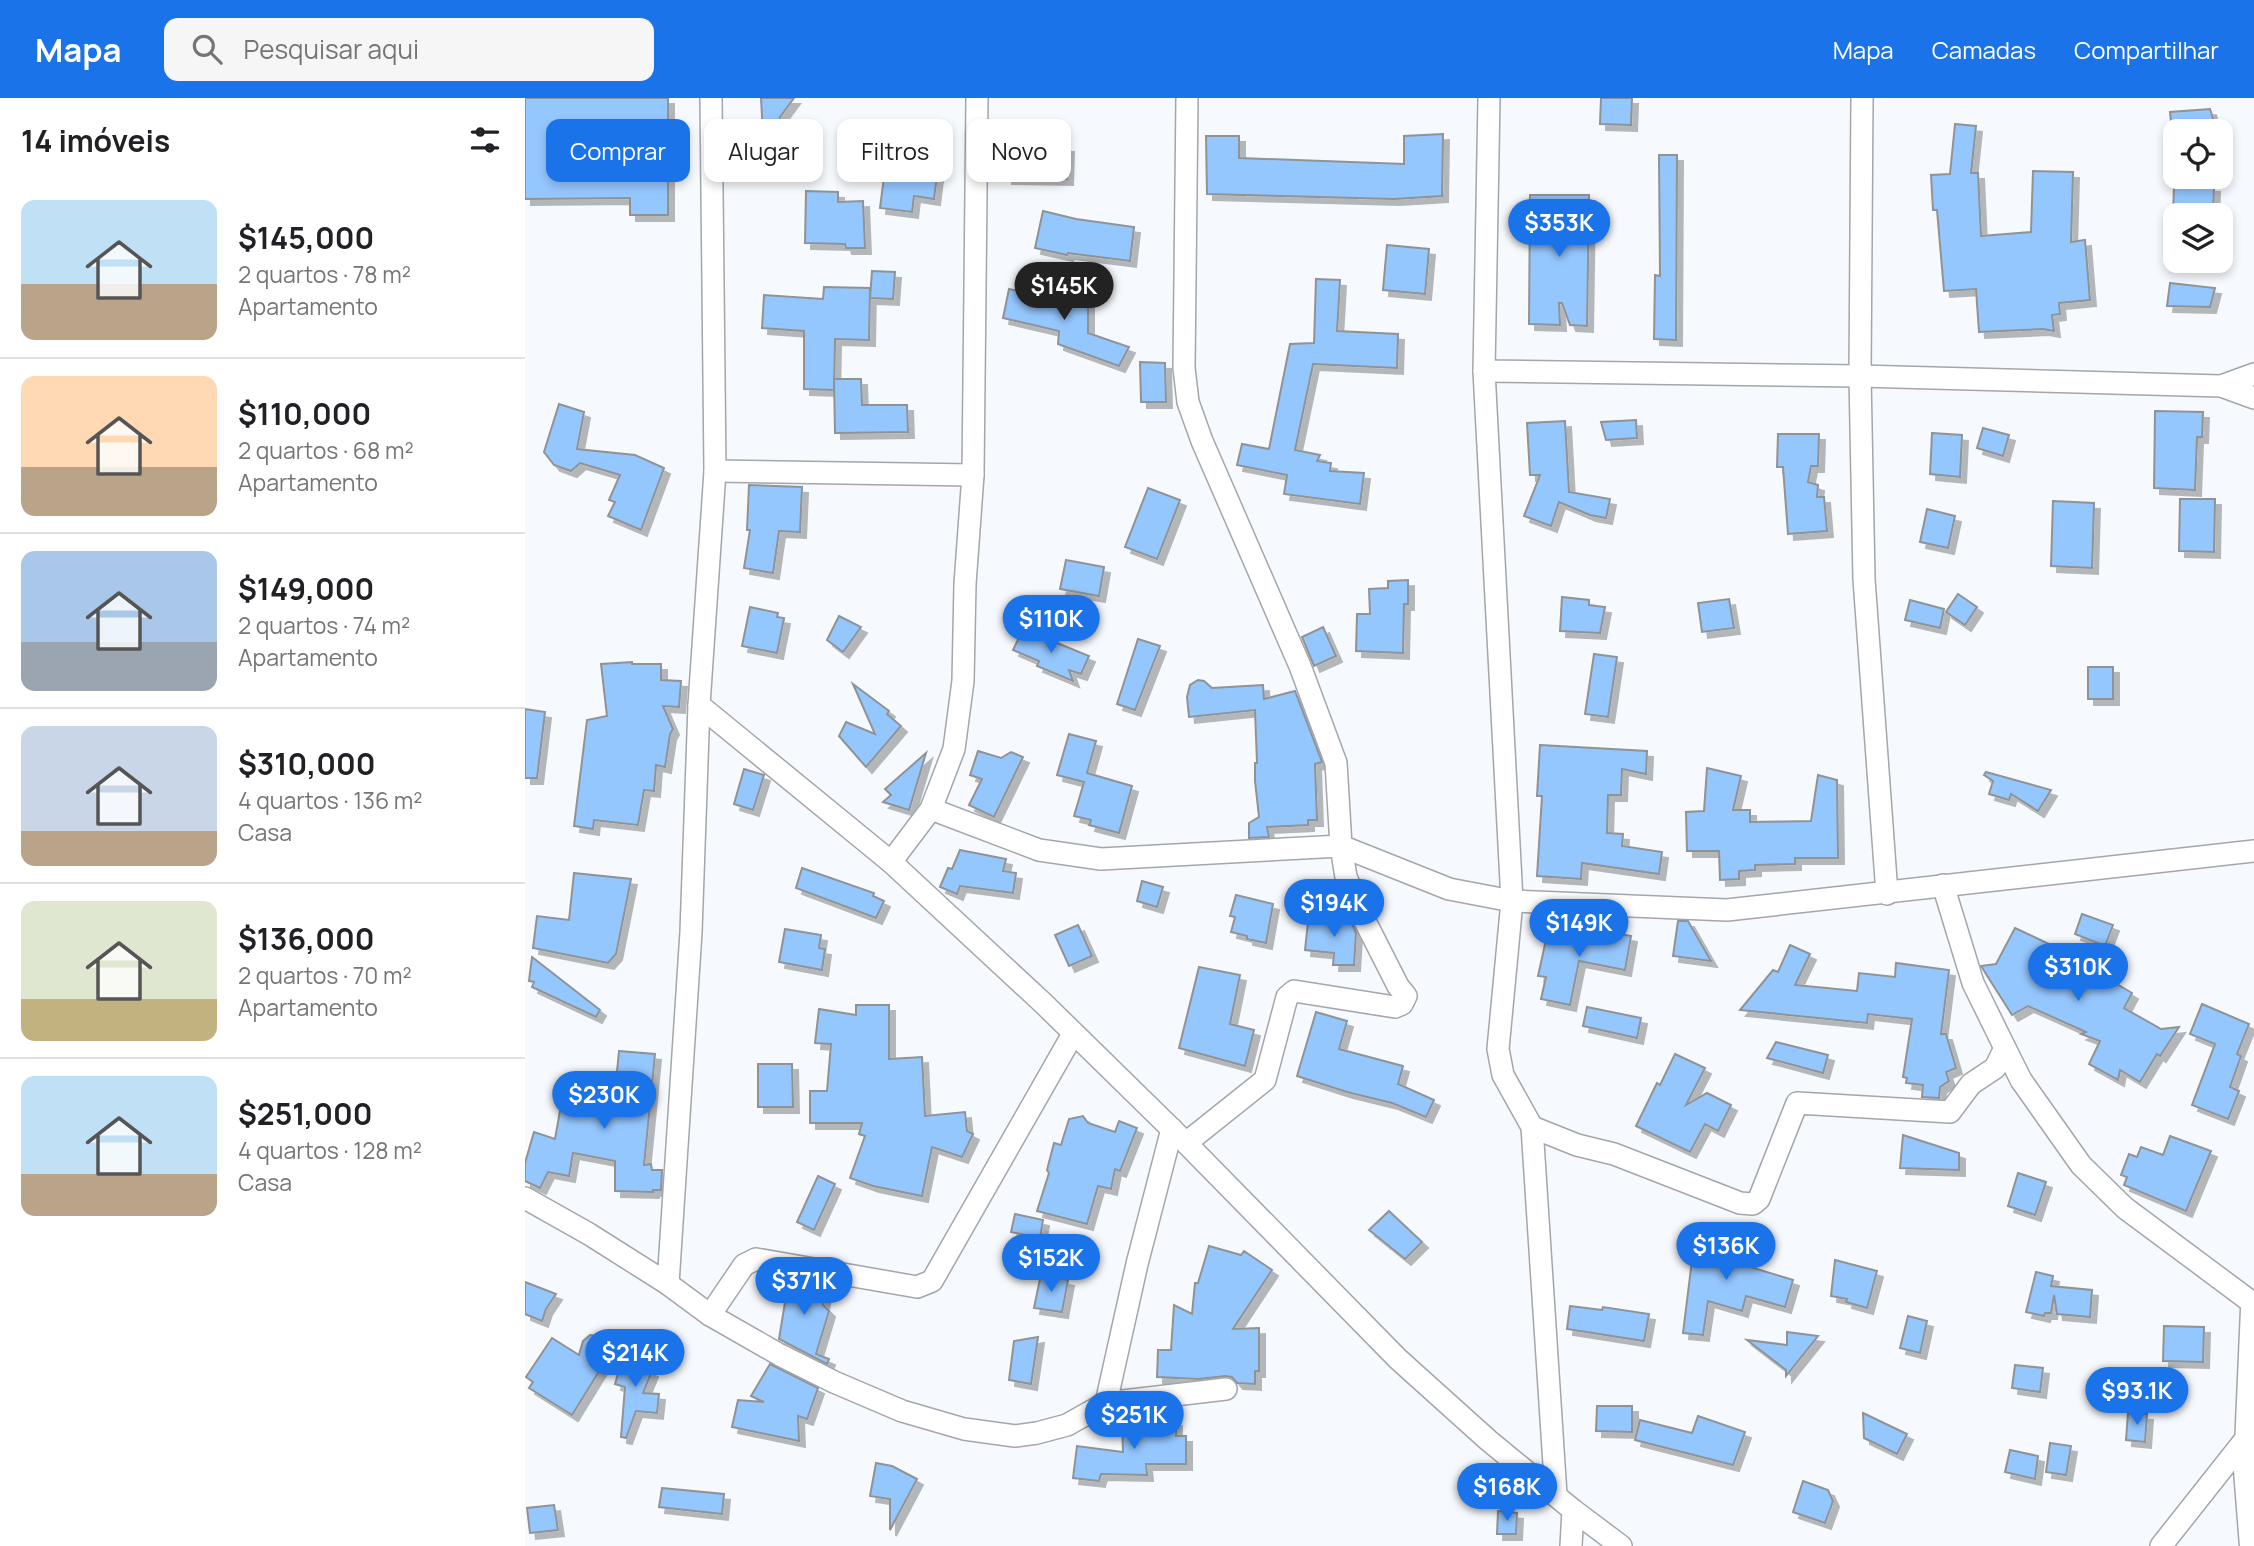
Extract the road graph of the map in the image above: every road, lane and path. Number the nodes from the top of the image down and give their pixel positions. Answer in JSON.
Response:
{"nodes":[{"id":1,"x":711,"y":98,"type":"edge"},
{"id":2,"x":977,"y":98,"type":"edge"},
{"id":3,"x":1187,"y":98,"type":"edge"},
{"id":4,"x":1489,"y":98,"type":"edge"},
{"id":5,"x":1862,"y":98,"type":"edge"},
{"id":6,"x":1484,"y":371,"type":"junction"},
{"id":7,"x":2254,"y":374,"type":"edge"},
{"id":8,"x":1860,"y":376,"type":"junction"},
{"id":9,"x":2221,"y":386,"type":"junction"},
{"id":10,"x":2254,"y":398,"type":"edge"},
{"id":11,"x":715,"y":471,"type":"junction"},
{"id":12,"x":973,"y":475,"type":"junction"},
{"id":13,"x":699,"y":705,"type":"junction"},
{"id":14,"x":931,"y":810,"type":"junction"},
{"id":15,"x":1341,"y":846,"type":"junction"},
{"id":16,"x":2254,"y":851,"type":"edge"},
{"id":17,"x":891,"y":862,"type":"junction"},
{"id":18,"x":1943,"y":884,"type":"junction"},
{"id":19,"x":1887,"y":894,"type":"junction"},
{"id":20,"x":1512,"y":901,"type":"junction"},
{"id":21,"x":1073,"y":1034,"type":"junction"},
{"id":22,"x":2005,"y":1048,"type":"junction"},
{"id":23,"x":1532,"y":1127,"type":"junction"},
{"id":24,"x":1179,"y":1136,"type":"junction"},
{"id":25,"x":525,"y":1198,"type":"edge"},
{"id":26,"x":667,"y":1284,"type":"junction"},
{"id":27,"x":2254,"y":1307,"type":"edge"},
{"id":28,"x":710,"y":1315,"type":"junction"},
{"id":29,"x":1226,"y":1389,"type":"dead end"},
{"id":30,"x":1106,"y":1403,"type":"junction"},
{"id":31,"x":2248,"y":1436,"type":"junction"},
{"id":32,"x":1556,"y":1495,"type":"junction"},
{"id":33,"x":1573,"y":1510,"type":"junction"},
{"id":34,"x":1571,"y":1546,"type":"edge"},
{"id":35,"x":1622,"y":1546,"type":"edge"},
{"id":36,"x":2161,"y":1546,"type":"edge"},
{"id":37,"x":2253,"y":1546,"type":"edge"}],
"edges":[{"from":1,"to":11,"type":"street"},
{"from":2,"to":12,"type":"street"},
{"from":3,"to":15,"type":"street"},
{"from":4,"to":6,"type":"street"},
{"from":5,"to":8,"type":"street"},
{"from":6,"to":8,"type":"street"},
{"from":6,"to":20,"type":"street"},
{"from":7,"to":9,"type":"street"},
{"from":8,"to":9,"type":"street"},
{"from":8,"to":19,"type":"street"},
{"from":9,"to":10,"type":"street"},
{"from":11,"to":12,"type":"street"},
{"from":11,"to":13,"type":"street"},
{"from":12,"to":14,"type":"street"},
{"from":13,"to":17,"type":"street"},
{"from":13,"to":26,"type":"street"},
{"from":14,"to":15,"type":"street"},
{"from":14,"to":17,"type":"street"},
{"from":15,"to":20,"type":"street"},
{"from":15,"to":24,"type":"street"},
{"from":16,"to":18,"type":"street"},
{"from":17,"to":21,"type":"street"},
{"from":18,"to":19,"type":"street"},
{"from":18,"to":22,"type":"street"},
{"from":19,"to":20,"type":"street"},
{"from":20,"to":23,"type":"street"},
{"from":21,"to":24,"type":"street"},
{"from":21,"to":28,"type":"street"},
{"from":22,"to":23,"type":"street"},
{"from":22,"to":27,"type":"street"},
{"from":23,"to":32,"type":"street"},
{"from":24,"to":30,"type":"street"},
{"from":24,"to":32,"type":"street"},
{"from":25,"to":26,"type":"street"},
{"from":26,"to":28,"type":"street"},
{"from":27,"to":31,"type":"street"},
{"from":28,"to":30,"type":"street"},
{"from":29,"to":30,"type":"street"},
{"from":31,"to":36,"type":"street"},
{"from":31,"to":37,"type":"street"},
{"from":32,"to":33,"type":"street"},
{"from":33,"to":34,"type":"street"},
{"from":33,"to":35,"type":"street"}]}
